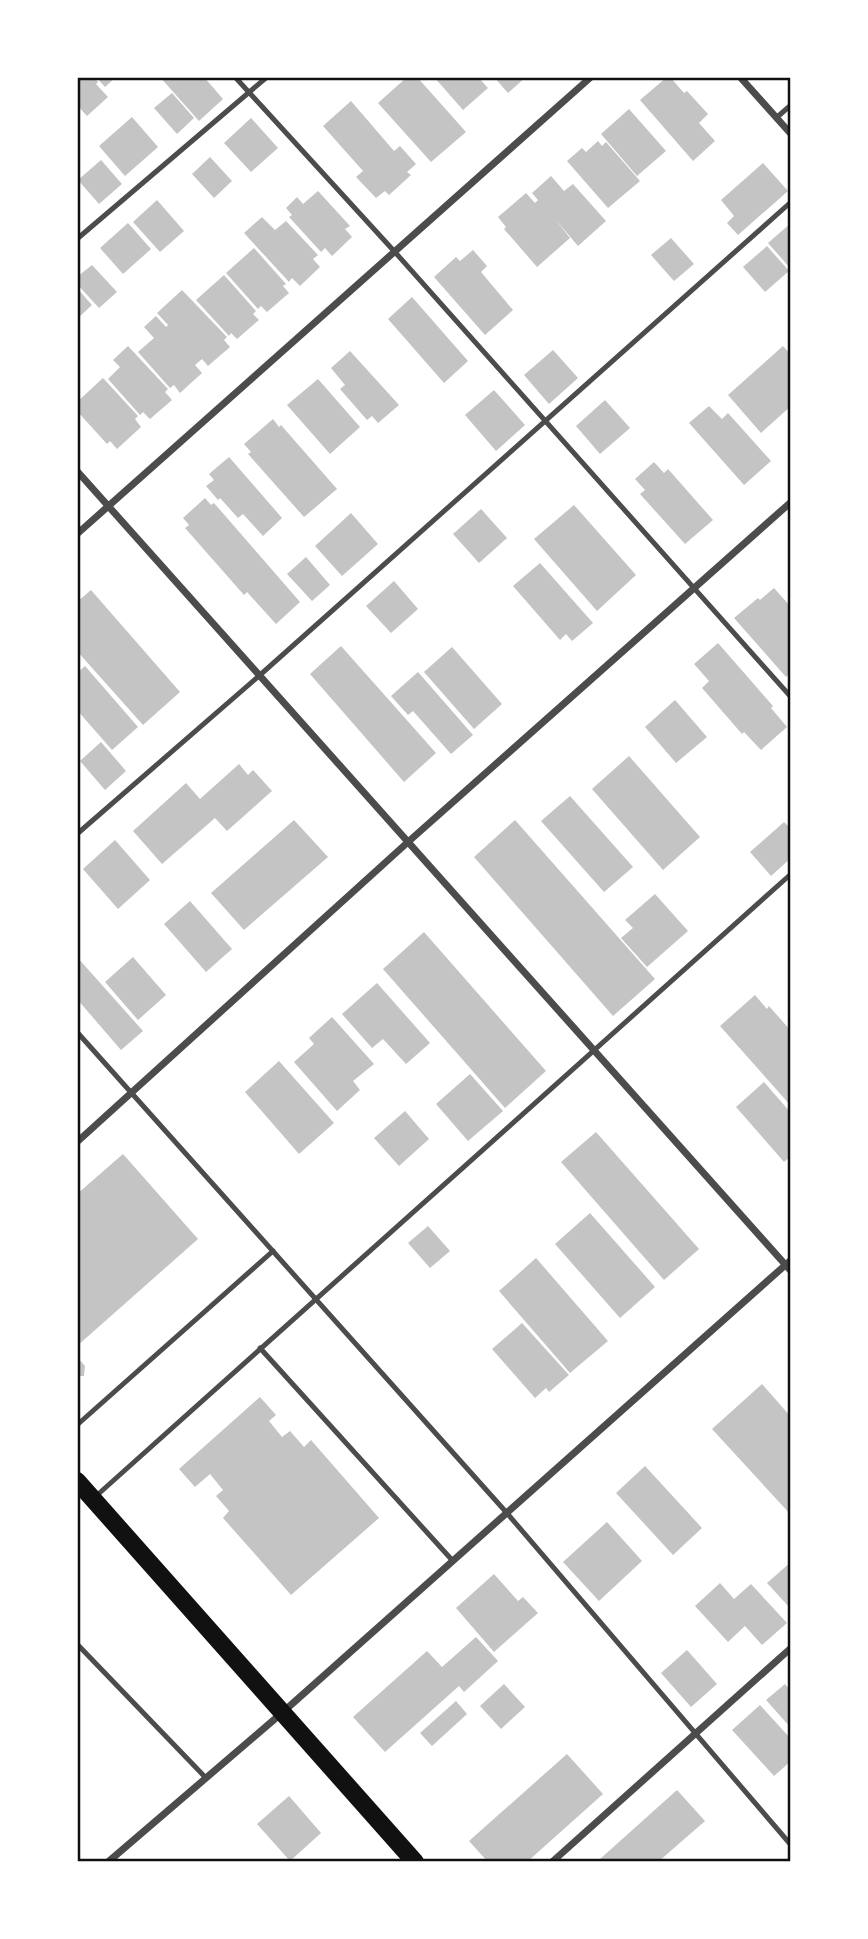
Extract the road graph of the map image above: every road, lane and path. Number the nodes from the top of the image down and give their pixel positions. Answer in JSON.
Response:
{"nodes":[{"id":1,"x":235,"y":77,"type":"edge"},
{"id":2,"x":267,"y":77,"type":"edge"},
{"id":3,"x":591,"y":77,"type":"edge"},
{"id":4,"x":740,"y":77,"type":"edge"},
{"id":5,"x":249,"y":93,"type":"junction"},
{"id":6,"x":791,"y":105,"type":"edge"},
{"id":7,"x":776,"y":118,"type":"junction"},
{"id":8,"x":791,"y":134,"type":"edge"},
{"id":9,"x":791,"y":202,"type":"edge"},
{"id":10,"x":77,"y":239,"type":"edge"},
{"id":11,"x":394,"y":251,"type":"junction"},
{"id":12,"x":545,"y":421,"type":"junction"},
{"id":13,"x":77,"y":471,"type":"edge"},
{"id":14,"x":791,"y":502,"type":"edge"},
{"id":15,"x":108,"y":506,"type":"junction"},
{"id":16,"x":77,"y":534,"type":"edge"},
{"id":17,"x":695,"y":589,"type":"junction"},
{"id":18,"x":260,"y":675,"type":"junction"},
{"id":19,"x":791,"y":697,"type":"edge"},
{"id":20,"x":77,"y":834,"type":"edge"},
{"id":21,"x":408,"y":842,"type":"junction"},
{"id":22,"x":791,"y":874,"type":"edge"},
{"id":23,"x":77,"y":1032,"type":"edge"},
{"id":24,"x":596,"y":1050,"type":"junction"},
{"id":25,"x":132,"y":1093,"type":"junction"},
{"id":26,"x":77,"y":1142,"type":"edge"},
{"id":27,"x":273,"y":1251,"type":"junction"},
{"id":28,"x":789,"y":1265,"type":"edge"},
{"id":29,"x":315,"y":1298,"type":"junction"},
{"id":30,"x":260,"y":1348,"type":"junction"},
{"id":31,"x":77,"y":1424,"type":"edge"},
{"id":32,"x":77,"y":1481,"type":"edge"},
{"id":33,"x":93,"y":1499,"type":"junction"},
{"id":34,"x":506,"y":1512,"type":"junction"},
{"id":35,"x":452,"y":1560,"type":"junction"},
{"id":36,"x":77,"y":1644,"type":"edge"},
{"id":37,"x":791,"y":1648,"type":"edge"},
{"id":38,"x":282,"y":1712,"type":"junction"},
{"id":39,"x":695,"y":1734,"type":"junction"},
{"id":40,"x":206,"y":1779,"type":"junction"},
{"id":41,"x":791,"y":1845,"type":"edge"},
{"id":42,"x":108,"y":1862,"type":"edge"},
{"id":43,"x":415,"y":1862,"type":"edge"},
{"id":44,"x":552,"y":1862,"type":"edge"}],
"edges":[{"from":1,"to":5,"type":"lane"},
{"from":2,"to":5,"type":"lane"},
{"from":3,"to":11,"type":"street"},
{"from":4,"to":7,"type":"street"},
{"from":5,"to":10,"type":"lane"},
{"from":5,"to":11,"type":"lane"},
{"from":6,"to":7,"type":"lane"},
{"from":7,"to":8,"type":"street"},
{"from":9,"to":12,"type":"lane"},
{"from":11,"to":12,"type":"lane"},
{"from":11,"to":15,"type":"street"},
{"from":12,"to":17,"type":"lane"},
{"from":12,"to":18,"type":"lane"},
{"from":13,"to":15,"type":"street"},
{"from":14,"to":17,"type":"street"},
{"from":15,"to":16,"type":"street"},
{"from":15,"to":18,"type":"street"},
{"from":17,"to":19,"type":"lane"},
{"from":17,"to":21,"type":"street"},
{"from":18,"to":20,"type":"lane"},
{"from":18,"to":21,"type":"street"},
{"from":21,"to":24,"type":"street"},
{"from":21,"to":25,"type":"street"},
{"from":22,"to":24,"type":"lane"},
{"from":23,"to":25,"type":"lane"},
{"from":24,"to":28,"type":"street"},
{"from":24,"to":29,"type":"lane"},
{"from":25,"to":26,"type":"street"},
{"from":25,"to":27,"type":"lane"},
{"from":27,"to":29,"type":"lane"},
{"from":27,"to":31,"type":"lane"},
{"from":28,"to":34,"type":"street"},
{"from":29,"to":30,"type":"lane"},
{"from":29,"to":34,"type":"lane"},
{"from":30,"to":33,"type":"lane"},
{"from":30,"to":35,"type":"lane"},
{"from":32,"to":33,"type":"main road"},
{"from":33,"to":38,"type":"main road"},
{"from":34,"to":35,"type":"street"},
{"from":34,"to":39,"type":"lane"},
{"from":35,"to":38,"type":"street"},
{"from":36,"to":40,"type":"lane"},
{"from":37,"to":39,"type":"street"},
{"from":38,"to":40,"type":"street"},
{"from":38,"to":43,"type":"main road"},
{"from":39,"to":41,"type":"lane"},
{"from":39,"to":44,"type":"street"},
{"from":40,"to":42,"type":"street"}]}
